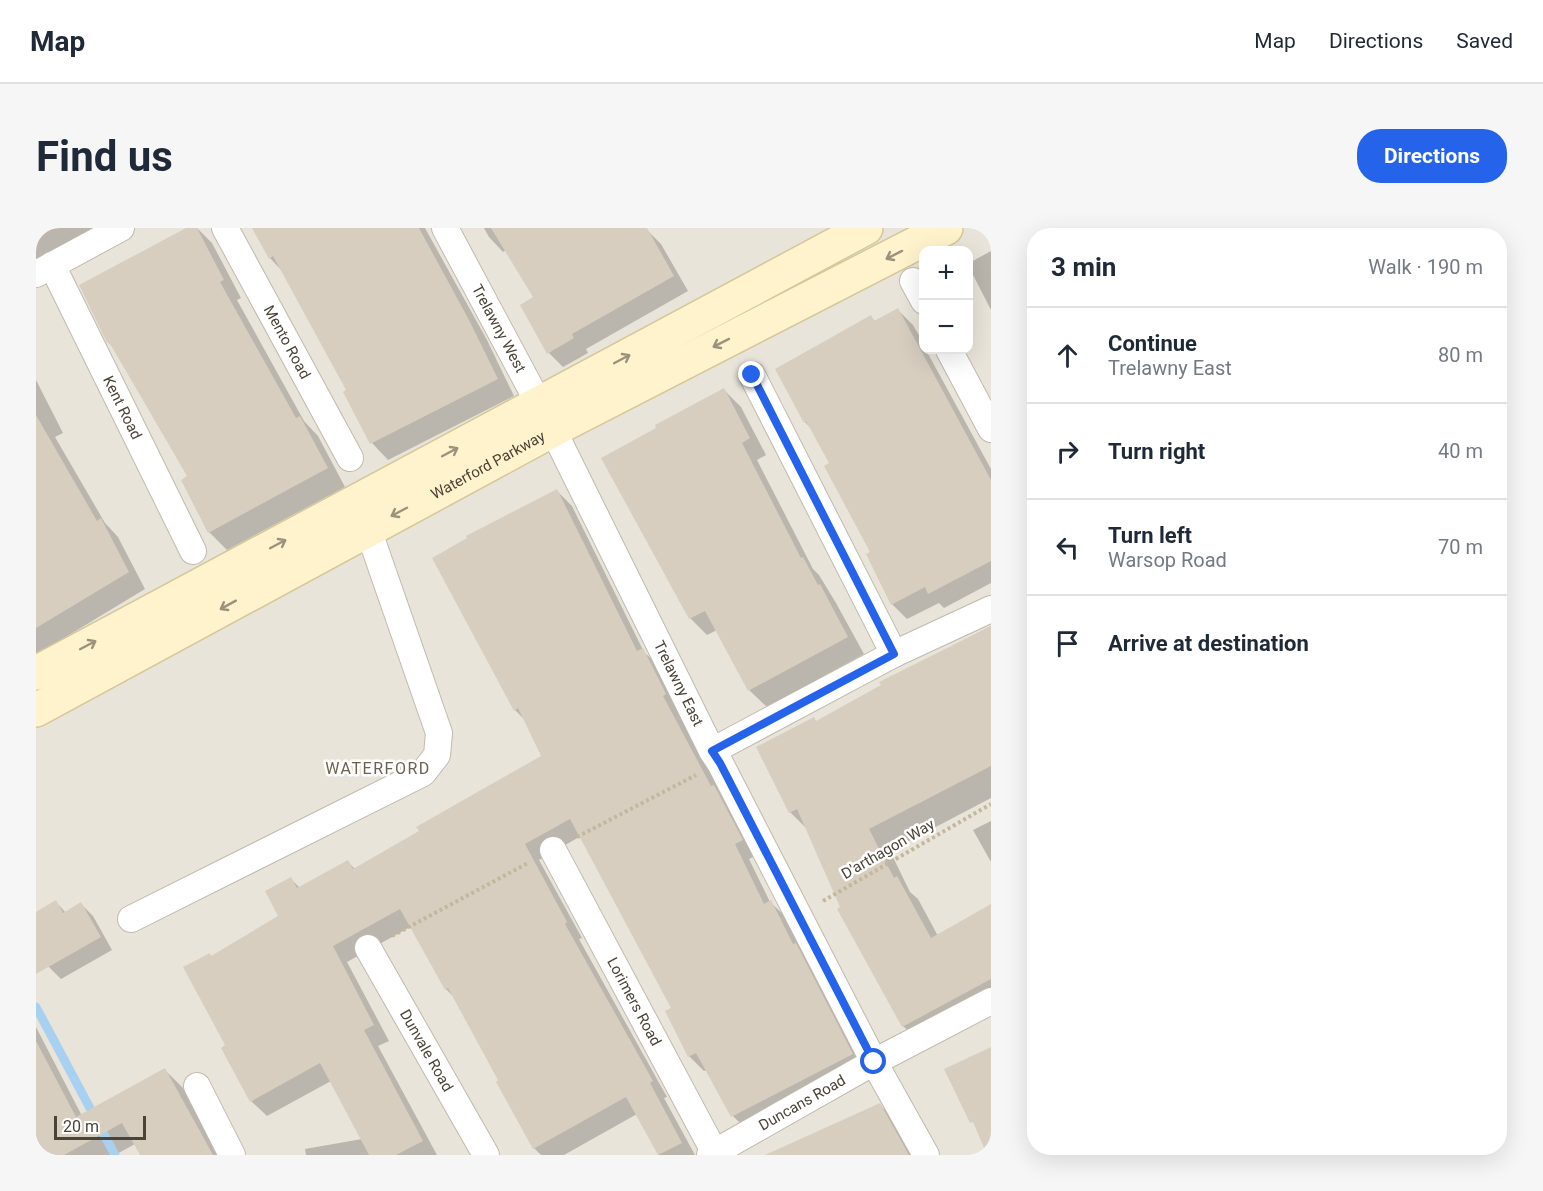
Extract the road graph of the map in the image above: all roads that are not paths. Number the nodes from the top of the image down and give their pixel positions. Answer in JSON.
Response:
{"nodes":[{"id":1,"x":121,"y":228,"type":"edge"},
{"id":2,"x":225,"y":228,"type":"edge"},
{"id":3,"x":445,"y":228,"type":"edge"},
{"id":4,"x":866,"y":228,"type":"edge"},
{"id":5,"x":946,"y":228,"type":"edge"},
{"id":6,"x":44,"y":269,"type":"edge"},
{"id":7,"x":951,"y":354,"type":"edge"},
{"id":8,"x":752,"y":375,"type":"dead end"},
{"id":9,"x":546,"y":417,"type":"junction"},
{"id":10,"x":991,"y":429,"type":"edge"},
{"id":11,"x":350,"y":458,"type":"dead end"},
{"id":12,"x":368,"y":529,"type":"junction"},
{"id":13,"x":193,"y":551,"type":"dead end"},
{"id":14,"x":991,"y":609,"type":"edge"},
{"id":15,"x":894,"y":654,"type":"junction"},
{"id":16,"x":36,"y":673,"type":"edge"},
{"id":17,"x":36,"y":710,"type":"edge"},
{"id":18,"x":712,"y":751,"type":"junction"},
{"id":19,"x":554,"y":850,"type":"dead end"},
{"id":20,"x":130,"y":919,"type":"dead end"},
{"id":21,"x":368,"y":948,"type":"dead end"},
{"id":22,"x":991,"y":1001,"type":"edge"},
{"id":23,"x":874,"y":1062,"type":"junction"},
{"id":24,"x":198,"y":1086,"type":"dead end"},
{"id":25,"x":714,"y":1154,"type":"edge"},
{"id":26,"x":232,"y":1155,"type":"edge"},
{"id":27,"x":486,"y":1155,"type":"edge"},
{"id":28,"x":926,"y":1155,"type":"edge"}],
"edges":[{"from":1,"to":6,"type":"street"},
{"from":2,"to":11,"type":"street","name":"Mento Road"},
{"from":3,"to":9,"type":"street","name":"Trelawny West"},
{"from":9,"to":4,"type":"street","name":"Waterford Parkway","one_way":true},
{"from":5,"to":9,"type":"street","name":"Waterford Parkway","one_way":true},
{"from":6,"to":13,"type":"street","name":"Kent Road"},
{"from":7,"to":10,"type":"street"},
{"from":8,"to":15,"type":"street"},
{"from":9,"to":12,"type":"street","name":"Waterford Parkway","one_way":true},
{"from":16,"to":9,"type":"street","name":"Waterford Parkway","one_way":true},
{"from":9,"to":18,"type":"street","name":"Trelawny East"},
{"from":12,"to":17,"type":"street","name":"Waterford Parkway","one_way":true},
{"from":12,"to":20,"type":"street"},
{"from":14,"to":15,"type":"street"},
{"from":15,"to":18,"type":"street"},
{"from":18,"to":23,"type":"street","name":"Trelawny East"},
{"from":19,"to":25,"type":"street","name":"Lorimers Road"},
{"from":21,"to":27,"type":"street","name":"Dunvale Road"},
{"from":22,"to":23,"type":"street","name":"Duncans Road"},
{"from":23,"to":25,"type":"street","name":"Duncans Road"},
{"from":23,"to":28,"type":"street","name":"Trelawny East"},
{"from":24,"to":26,"type":"street"}]}
